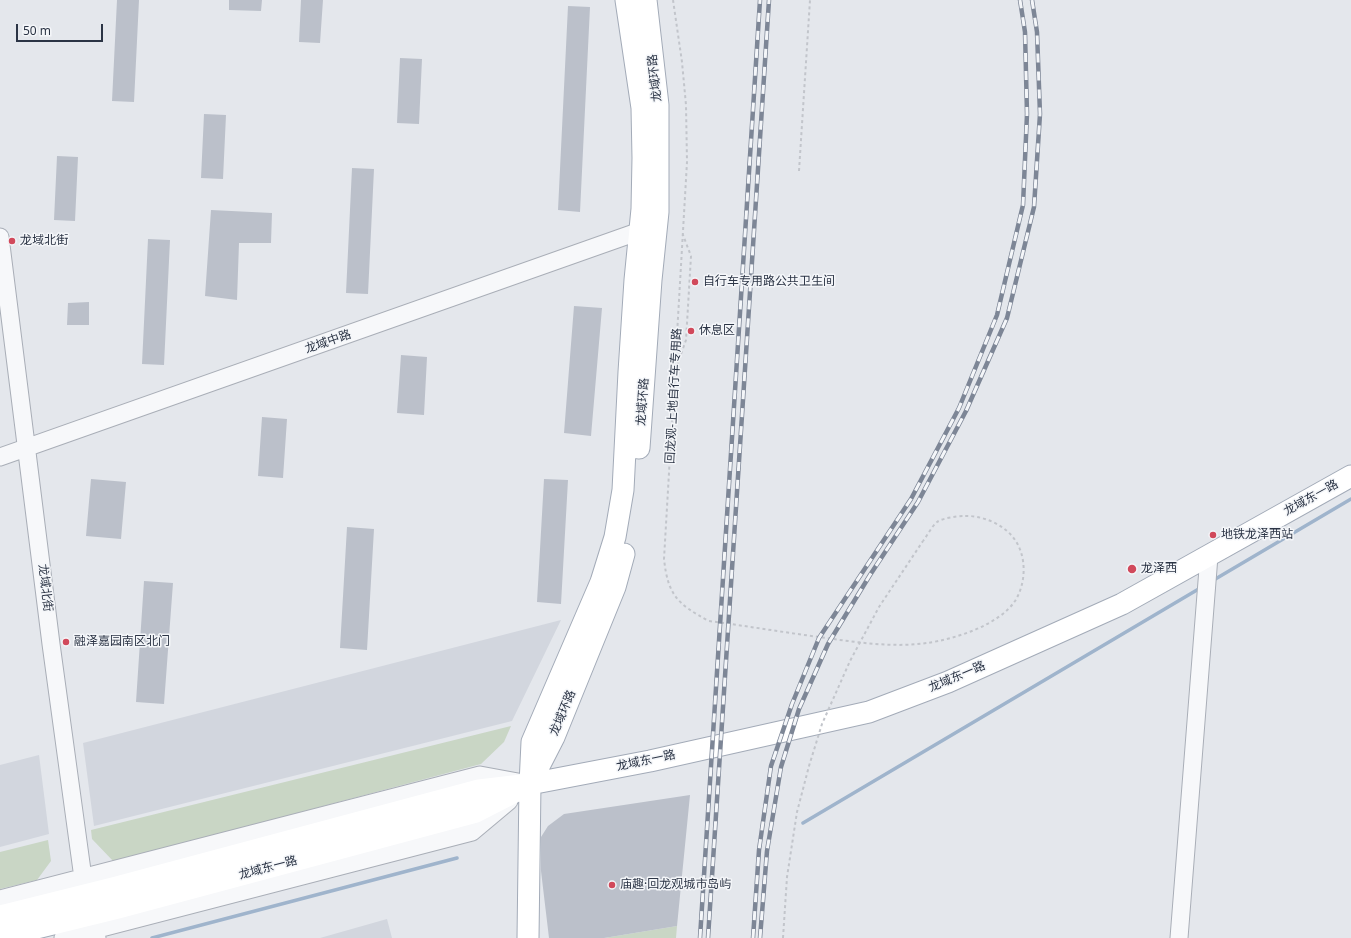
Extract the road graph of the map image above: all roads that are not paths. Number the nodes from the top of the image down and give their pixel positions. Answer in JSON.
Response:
{"nodes":[{"id":1,"x":626,"y":0,"type":"edge"},
{"id":2,"x":646,"y":0,"type":"edge"},
{"id":3,"x":648,"y":232,"type":"junction"},
{"id":4,"x":0,"y":237,"type":"edge"},
{"id":5,"x":27,"y":448,"type":"junction"},
{"id":6,"x":0,"y":457,"type":"edge"},
{"id":7,"x":1351,"y":476,"type":"edge"},
{"id":8,"x":1209,"y":556,"type":"junction"},
{"id":9,"x":530,"y":784,"type":"junction"},
{"id":10,"x":84,"y":886,"type":"junction"},
{"id":11,"x":0,"y":899,"type":"edge"},
{"id":12,"x":0,"y":916,"type":"edge"},
{"id":13,"x":94,"y":928,"type":"edge"},
{"id":14,"x":0,"y":937,"type":"edge"},
{"id":15,"x":64,"y":938,"type":"edge"},
{"id":16,"x":528,"y":938,"type":"edge"},
{"id":17,"x":1179,"y":938,"type":"edge"}],
"edges":[{"from":1,"to":3,"type":"main road","name":"龙域环路"},
{"from":2,"to":3,"type":"main road","name":"龙域环路"},
{"from":3,"to":5,"type":"street","name":"龙域中路"},
{"from":3,"to":9,"type":"main road","name":"龙域环路"},
{"from":4,"to":5,"type":"street","name":"龙域北街"},
{"from":5,"to":6,"type":"street","name":"龙域中路"},
{"from":5,"to":10,"type":"street","name":"龙域北街"},
{"from":7,"to":8,"type":"main road","name":"龙域东一路"},
{"from":8,"to":9,"type":"main road","name":"龙域东一路"},
{"from":8,"to":17,"type":"street"},
{"from":9,"to":10,"type":"main road","name":"龙域东一路"},
{"from":9,"to":13,"type":"main road","name":"龙域东一路"},
{"from":9,"to":16,"type":"main road","name":"龙域环路"},
{"from":10,"to":11,"type":"street"},
{"from":10,"to":12,"type":"main road","name":"龙域东一路"},
{"from":10,"to":13,"type":"street","name":"龙域北街"},
{"from":13,"to":14,"type":"main road","name":"龙域东一路"},
{"from":13,"to":15,"type":"street"}]}
